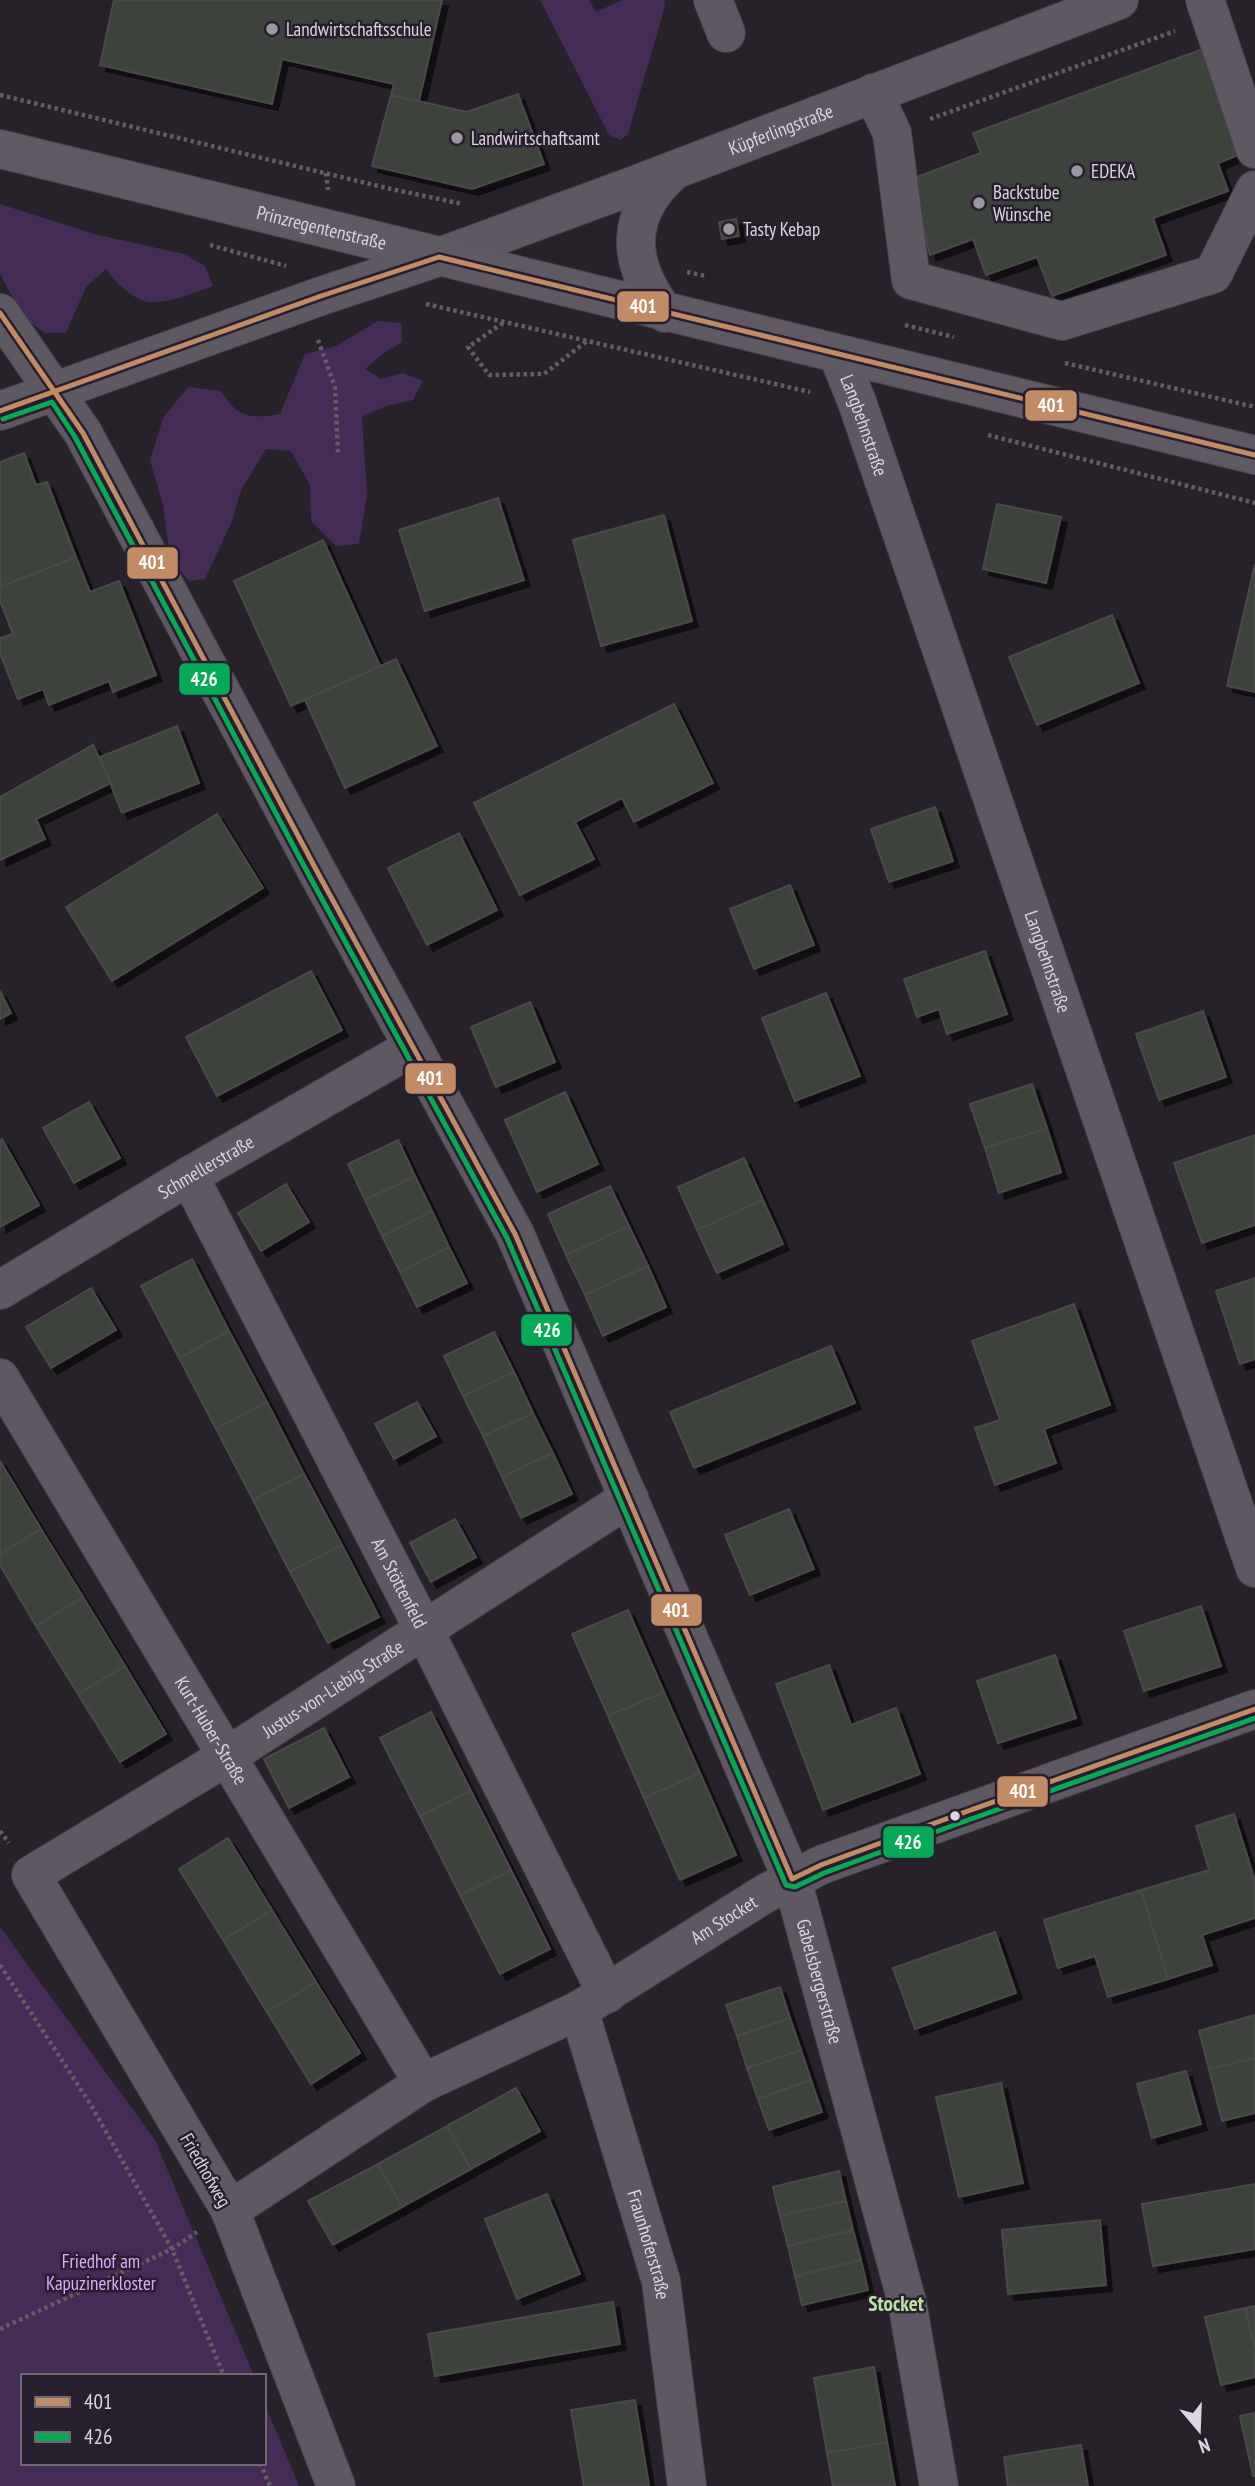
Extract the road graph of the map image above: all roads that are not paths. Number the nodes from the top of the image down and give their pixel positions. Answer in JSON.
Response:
{"nodes":[{"id":1,"x":1119,"y":0,"type":"edge"},
{"id":2,"x":1208,"y":9,"type":"edge"},
{"id":3,"x":873,"y":93,"type":"junction"},
{"id":4,"x":0,"y":149,"type":"edge"},
{"id":5,"x":1255,"y":149,"type":"edge"},
{"id":6,"x":675,"y":169,"type":"junction"},
{"id":7,"x":1255,"y":190,"type":"edge"},
{"id":8,"x":439,"y":257,"type":"junction"},
{"id":9,"x":0,"y":313,"type":"edge"},
{"id":10,"x":666,"y":313,"type":"junction"},
{"id":11,"x":838,"y":355,"type":"junction"},
{"id":12,"x":56,"y":392,"type":"junction"},
{"id":13,"x":0,"y":411,"type":"edge"},
{"id":14,"x":1255,"y":455,"type":"edge"},
{"id":15,"x":413,"y":1047,"type":"junction"},
{"id":16,"x":189,"y":1176,"type":"junction"},
{"id":17,"x":0,"y":1290,"type":"edge"},
{"id":18,"x":0,"y":1378,"type":"edge"},
{"id":19,"x":629,"y":1498,"type":"junction"},
{"id":20,"x":1255,"y":1568,"type":"edge"},
{"id":21,"x":424,"y":1630,"type":"junction"},
{"id":22,"x":1255,"y":1709,"type":"edge"},
{"id":23,"x":226,"y":1757,"type":"junction"},
{"id":24,"x":31,"y":1875,"type":"joint"},
{"id":25,"x":792,"y":1879,"type":"junction"},
{"id":26,"x":593,"y":2002,"type":"junction"},
{"id":27,"x":423,"y":2083,"type":"junction"},
{"id":28,"x":230,"y":2210,"type":"junction"},
{"id":29,"x":336,"y":2486,"type":"edge"},
{"id":30,"x":687,"y":2486,"type":"edge"},
{"id":31,"x":939,"y":2486,"type":"edge"}],
"edges":[{"from":1,"to":3,"type":"street","name":"Küpferlingstraße"},
{"from":2,"to":5,"type":"street"},
{"from":3,"to":6,"type":"street","name":"Küpferlingstraße"},
{"from":3,"to":7,"type":"street"},
{"from":4,"to":8,"type":"main road","name":"Prinzregentenstraße"},
{"from":6,"to":8,"type":"street","name":"Küpferlingstraße"},
{"from":6,"to":10,"type":"street"},
{"from":8,"to":10,"type":"main road","name":"Prinzregentenstraße"},
{"from":8,"to":12,"type":"street","name":"Küpferlingstraße"},
{"from":9,"to":12,"type":"street","name":"Gabelsbergerstraße"},
{"from":10,"to":11,"type":"main road","name":"Prinzregentenstraße"},
{"from":11,"to":14,"type":"main road","name":"Prinzregentenstraße"},
{"from":11,"to":20,"type":"street","name":"Langbehnstraße"},
{"from":12,"to":13,"type":"street","name":"Küpferlingstraße"},
{"from":12,"to":15,"type":"street","name":"Gabelsbergerstraße"},
{"from":15,"to":16,"type":"street","name":"Schmellerstraße"},
{"from":15,"to":19,"type":"street","name":"Gabelsbergerstraße"},
{"from":16,"to":17,"type":"street","name":"Schmellerstraße"},
{"from":16,"to":21,"type":"street","name":"Am Stöttenfeld"},
{"from":18,"to":23,"type":"street","name":"Kurt-Huber-Straße"},
{"from":19,"to":21,"type":"street","name":"Justus-von-Liebig-Straße"},
{"from":19,"to":25,"type":"street","name":"Gabelsbergerstraße"},
{"from":21,"to":23,"type":"street","name":"Justus-von-Liebig-Straße"},
{"from":21,"to":26,"type":"street","name":"Am Stöttenfeld"},
{"from":22,"to":25,"type":"street","name":"Am Stocket"},
{"from":23,"to":24,"type":"street","name":"Justus-von-Liebig-Straße"},
{"from":23,"to":27,"type":"street","name":"Kurt-Huber-Straße"},
{"from":24,"to":28,"type":"street","name":"Friedhofweg"},
{"from":25,"to":26,"type":"street","name":"Am Stocket"},
{"from":25,"to":31,"type":"street","name":"Gabelsbergerstraße"},
{"from":26,"to":27,"type":"street","name":"Am Stocket"},
{"from":26,"to":30,"type":"street","name":"Fraunhoferstraße"},
{"from":27,"to":28,"type":"street","name":"Am Stocket"},
{"from":28,"to":29,"type":"street","name":"Friedhofweg"}]}
